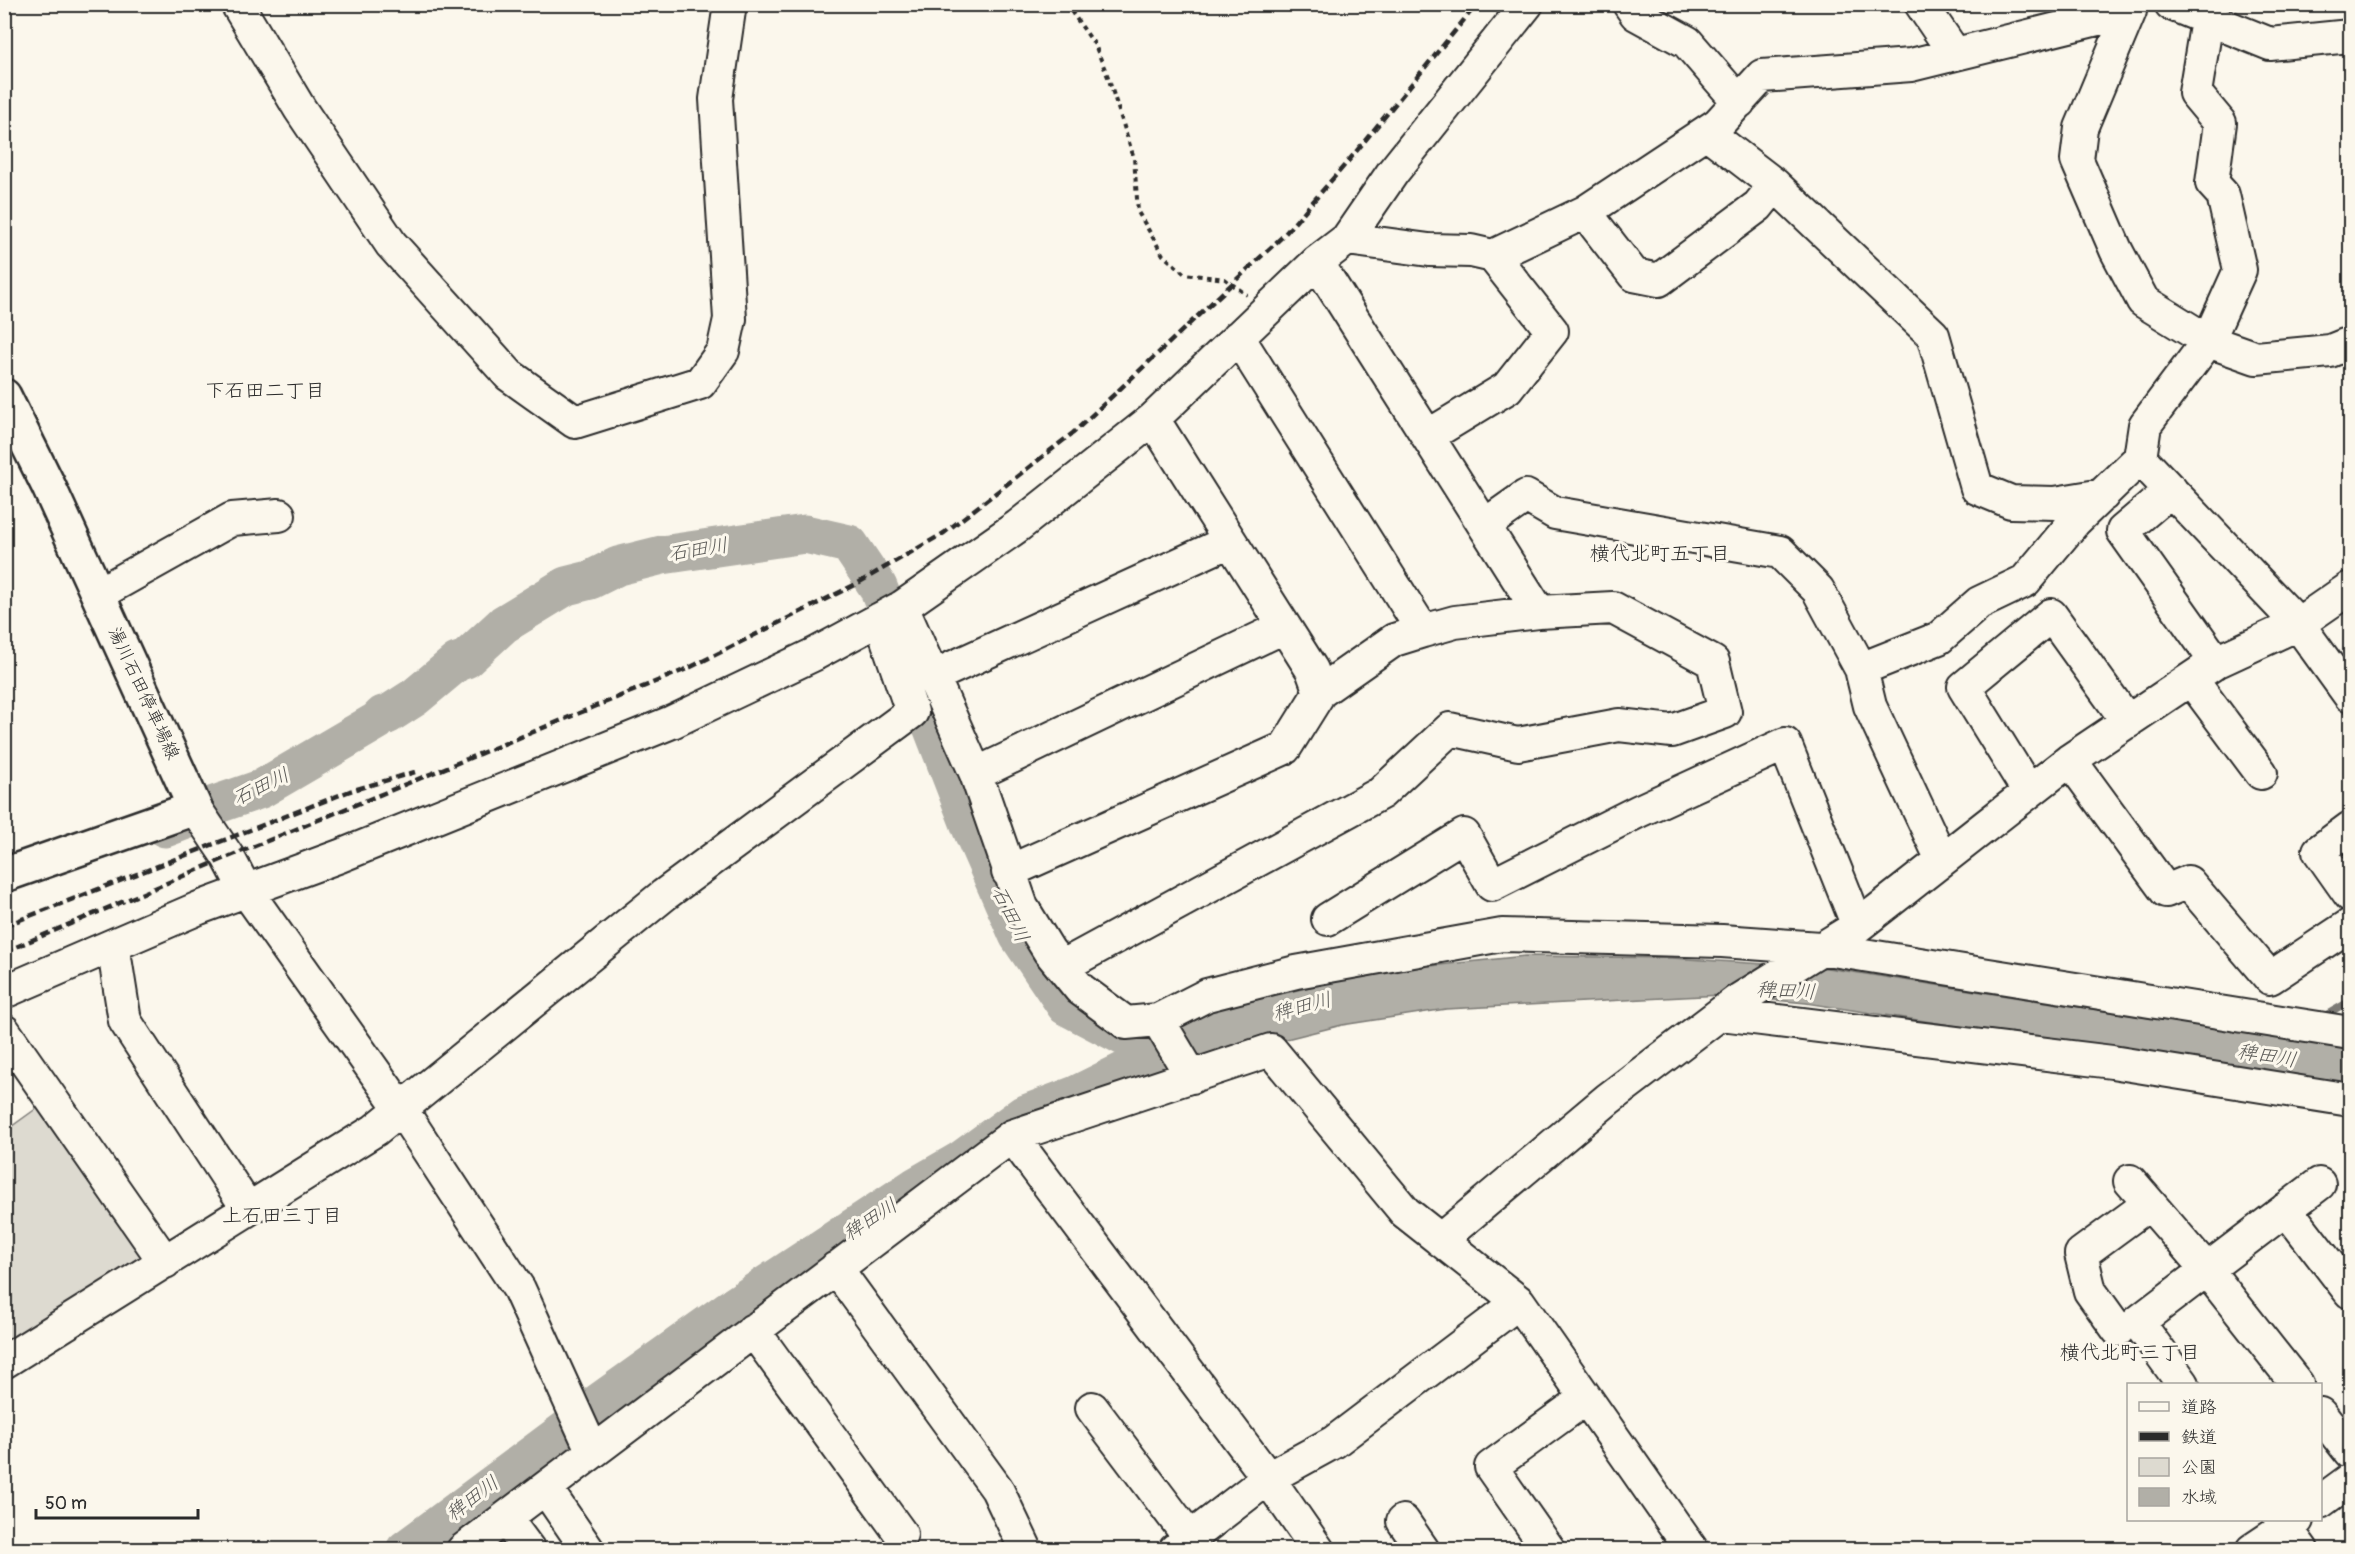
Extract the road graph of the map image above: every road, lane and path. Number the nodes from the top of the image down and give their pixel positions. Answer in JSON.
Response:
{"nodes":[{"id":1,"x":237,"y":4,"type":"edge"},
{"id":2,"x":730,"y":4,"type":"edge"},
{"id":3,"x":1066,"y":4,"type":"edge"},
{"id":4,"x":1527,"y":4,"type":"edge"},
{"id":5,"x":1629,"y":4,"type":"edge"},
{"id":6,"x":1922,"y":4,"type":"edge"},
{"id":7,"x":2171,"y":4,"type":"edge"},
{"id":8,"x":2130,"y":8,"type":"edge"},
{"id":9,"x":2207,"y":20,"type":"junction"},
{"id":10,"x":2350,"y":36,"type":"edge"},
{"id":11,"x":1955,"y":54,"type":"junction"},
{"id":12,"x":1739,"y":102,"type":"junction"},
{"id":13,"x":1706,"y":132,"type":"junction"},
{"id":14,"x":1775,"y":185,"type":"junction"},
{"id":15,"x":1586,"y":212,"type":"junction"},
{"id":16,"x":1347,"y":238,"type":"junction"},
{"id":17,"x":1493,"y":255,"type":"junction"},
{"id":18,"x":1317,"y":262,"type":"junction"},
{"id":19,"x":1266,"y":310,"type":"junction"},
{"id":20,"x":1238,"y":337,"type":"junction"},
{"id":21,"x":2208,"y":341,"type":"junction"},
{"id":22,"x":2350,"y":344,"type":"edge"},
{"id":23,"x":4,"y":396,"type":"edge"},
{"id":24,"x":1153,"y":419,"type":"junction"},
{"id":25,"x":1428,"y":436,"type":"junction"},
{"id":26,"x":2140,"y":458,"type":"junction"},
{"id":27,"x":2171,"y":490,"type":"junction"},
{"id":28,"x":2103,"y":495,"type":"junction"},
{"id":29,"x":279,"y":515,"type":"dead end"},
{"id":30,"x":1485,"y":525,"type":"junction"},
{"id":31,"x":1230,"y":541,"type":"junction"},
{"id":32,"x":2350,"y":588,"type":"edge"},
{"id":33,"x":98,"y":594,"type":"junction"},
{"id":34,"x":1539,"y":612,"type":"junction"},
{"id":35,"x":892,"y":613,"type":"junction"},
{"id":36,"x":2298,"y":624,"type":"junction"},
{"id":37,"x":1284,"y":627,"type":"junction"},
{"id":38,"x":1423,"y":632,"type":"junction"},
{"id":39,"x":1861,"y":669,"type":"junction"},
{"id":40,"x":2204,"y":671,"type":"junction"},
{"id":41,"x":934,"y":676,"type":"junction"},
{"id":42,"x":1320,"y":692,"type":"junction"},
{"id":43,"x":2350,"y":696,"type":"edge"},
{"id":44,"x":2128,"y":722,"type":"junction"},
{"id":45,"x":2070,"y":760,"type":"junction"},
{"id":46,"x":2261,"y":773,"type":"dead end"},
{"id":47,"x":976,"y":774,"type":"junction"},
{"id":48,"x":2029,"y":792,"type":"junction"},
{"id":49,"x":195,"y":808,"type":"junction"},
{"id":50,"x":2350,"y":828,"type":"edge"},
{"id":51,"x":1942,"y":860,"type":"junction"},
{"id":52,"x":1008,"y":872,"type":"junction"},
{"id":53,"x":4,"y":875,"type":"edge"},
{"id":54,"x":245,"y":890,"type":"junction"},
{"id":55,"x":2350,"y":895,"type":"edge"},
{"id":56,"x":1328,"y":919,"type":"dead end"},
{"id":57,"x":2350,"y":925,"type":"edge"},
{"id":58,"x":1858,"y":926,"type":"junction"},
{"id":59,"x":113,"y":945,"type":"junction"},
{"id":60,"x":1814,"y":952,"type":"junction"},
{"id":61,"x":1063,"y":966,"type":"junction"},
{"id":62,"x":4,"y":992,"type":"edge"},
{"id":63,"x":1729,"y":1008,"type":"junction"},
{"id":64,"x":1158,"y":1020,"type":"junction"},
{"id":65,"x":4,"y":1031,"type":"edge"},
{"id":66,"x":2350,"y":1034,"type":"edge"},
{"id":67,"x":1192,"y":1077,"type":"junction"},
{"id":68,"x":2350,"y":1100,"type":"edge"},
{"id":69,"x":401,"y":1109,"type":"junction"},
{"id":70,"x":1012,"y":1136,"type":"junction"},
{"id":71,"x":2319,"y":1184,"type":"dead end"},
{"id":72,"x":248,"y":1209,"type":"junction"},
{"id":73,"x":2286,"y":1209,"type":"junction"},
{"id":74,"x":1440,"y":1240,"type":"junction"},
{"id":75,"x":165,"y":1262,"type":"junction"},
{"id":76,"x":836,"y":1268,"type":"junction"},
{"id":77,"x":2207,"y":1270,"type":"junction"},
{"id":78,"x":2350,"y":1292,"type":"edge"},
{"id":79,"x":1519,"y":1302,"type":"junction"},
{"id":80,"x":753,"y":1330,"type":"junction"},
{"id":81,"x":2118,"y":1330,"type":"dead end"},
{"id":82,"x":4,"y":1362,"type":"edge"},
{"id":83,"x":2182,"y":1383,"type":"edge"},
{"id":84,"x":2296,"y":1383,"type":"edge"},
{"id":85,"x":1586,"y":1398,"type":"junction"},
{"id":86,"x":1092,"y":1408,"type":"dead end"},
{"id":87,"x":2322,"y":1417,"type":"edge"},
{"id":88,"x":592,"y":1450,"type":"junction"},
{"id":89,"x":2350,"y":1452,"type":"edge"},
{"id":90,"x":1268,"y":1478,"type":"junction"},
{"id":91,"x":2350,"y":1480,"type":"edge"},
{"id":92,"x":546,"y":1489,"type":"junction"},
{"id":93,"x":2322,"y":1501,"type":"edge"},
{"id":94,"x":506,"y":1519,"type":"junction"},
{"id":95,"x":1403,"y":1521,"type":"dead end"},
{"id":96,"x":2291,"y":1529,"type":"edge"},
{"id":97,"x":901,"y":1534,"type":"dead end"},
{"id":98,"x":1182,"y":1544,"type":"edge"},
{"id":99,"x":1680,"y":1545,"type":"edge"},
{"id":100,"x":463,"y":1550,"type":"edge"},
{"id":101,"x":529,"y":1550,"type":"edge"},
{"id":102,"x":588,"y":1550,"type":"edge"},
{"id":103,"x":1026,"y":1550,"type":"edge"},
{"id":104,"x":1318,"y":1550,"type":"edge"},
{"id":105,"x":1423,"y":1550,"type":"edge"},
{"id":106,"x":1549,"y":1550,"type":"edge"},
{"id":107,"x":2252,"y":1550,"type":"edge"}],
"edges":[{"from":1,"to":2,"type":"street"},
{"from":3,"to":19,"type":"path"},
{"from":4,"to":16,"type":"street"},
{"from":5,"to":12,"type":"street"},
{"from":6,"to":11,"type":"street"},
{"from":7,"to":9,"type":"street"},
{"from":8,"to":11,"type":"street"},
{"from":8,"to":21,"type":"street"},
{"from":9,"to":10,"type":"street"},
{"from":9,"to":21,"type":"street"},
{"from":11,"to":12,"type":"street"},
{"from":12,"to":13,"type":"street"},
{"from":13,"to":14,"type":"street"},
{"from":13,"to":15,"type":"street"},
{"from":14,"to":15,"type":"street"},
{"from":14,"to":28,"type":"street"},
{"from":15,"to":17,"type":"street"},
{"from":16,"to":17,"type":"street"},
{"from":16,"to":18,"type":"street"},
{"from":17,"to":25,"type":"street"},
{"from":18,"to":19,"type":"street"},
{"from":18,"to":25,"type":"street"},
{"from":19,"to":20,"type":"street"},
{"from":20,"to":24,"type":"street"},
{"from":20,"to":38,"type":"street"},
{"from":21,"to":22,"type":"street"},
{"from":21,"to":26,"type":"street"},
{"from":23,"to":33,"type":"main road","name":"湯川石田停車場線"},
{"from":24,"to":31,"type":"street"},
{"from":24,"to":35,"type":"street"},
{"from":25,"to":30,"type":"street"},
{"from":26,"to":27,"type":"street"},
{"from":26,"to":28,"type":"street"},
{"from":27,"to":36,"type":"street"},
{"from":27,"to":40,"type":"street"},
{"from":28,"to":39,"type":"street"},
{"from":29,"to":33,"type":"street"},
{"from":30,"to":34,"type":"street"},
{"from":30,"to":39,"type":"street"},
{"from":31,"to":37,"type":"street"},
{"from":31,"to":41,"type":"street"},
{"from":32,"to":36,"type":"street"},
{"from":33,"to":49,"type":"main road","name":"湯川石田停車場線"},
{"from":34,"to":38,"type":"street"},
{"from":34,"to":61,"type":"street"},
{"from":35,"to":41,"type":"street"},
{"from":35,"to":54,"type":"street"},
{"from":35,"to":69,"type":"street"},
{"from":36,"to":40,"type":"street"},
{"from":36,"to":43,"type":"street"},
{"from":37,"to":42,"type":"street"},
{"from":37,"to":47,"type":"street"},
{"from":38,"to":42,"type":"street"},
{"from":39,"to":51,"type":"street"},
{"from":40,"to":44,"type":"street"},
{"from":40,"to":46,"type":"street"},
{"from":41,"to":47,"type":"street"},
{"from":42,"to":52,"type":"street"},
{"from":44,"to":45,"type":"street"},
{"from":44,"to":48,"type":"street"},
{"from":45,"to":48,"type":"street"},
{"from":45,"to":57,"type":"street"},
{"from":47,"to":52,"type":"street"},
{"from":48,"to":51,"type":"street"},
{"from":49,"to":53,"type":"main road"},
{"from":49,"to":54,"type":"street"},
{"from":50,"to":55,"type":"street"},
{"from":51,"to":58,"type":"street"},
{"from":52,"to":61,"type":"street"},
{"from":54,"to":59,"type":"street"},
{"from":54,"to":69,"type":"street"},
{"from":56,"to":58,"type":"street"},
{"from":58,"to":60,"type":"street"},
{"from":59,"to":62,"type":"street"},
{"from":59,"to":72,"type":"street"},
{"from":60,"to":63,"type":"street"},
{"from":60,"to":64,"type":"street"},
{"from":60,"to":66,"type":"street"},
{"from":61,"to":64,"type":"street"},
{"from":63,"to":68,"type":"street"},
{"from":63,"to":74,"type":"street"},
{"from":64,"to":67,"type":"street"},
{"from":65,"to":75,"type":"street"},
{"from":67,"to":70,"type":"street"},
{"from":67,"to":74,"type":"street"},
{"from":69,"to":72,"type":"street"},
{"from":69,"to":88,"type":"street"},
{"from":70,"to":76,"type":"street"},
{"from":70,"to":90,"type":"street"},
{"from":71,"to":73,"type":"street"},
{"from":72,"to":75,"type":"street"},
{"from":73,"to":77,"type":"street"},
{"from":73,"to":78,"type":"street"},
{"from":74,"to":79,"type":"street"},
{"from":75,"to":82,"type":"street"},
{"from":76,"to":80,"type":"street"},
{"from":76,"to":103,"type":"street"},
{"from":77,"to":81,"type":"street"},
{"from":77,"to":83,"type":"street"},
{"from":77,"to":84,"type":"street"},
{"from":79,"to":85,"type":"street"},
{"from":79,"to":90,"type":"street"},
{"from":80,"to":88,"type":"street"},
{"from":80,"to":97,"type":"street"},
{"from":85,"to":99,"type":"street"},
{"from":85,"to":106,"type":"street"},
{"from":86,"to":98,"type":"street"},
{"from":87,"to":89,"type":"street"},
{"from":88,"to":92,"type":"street"},
{"from":90,"to":98,"type":"street"},
{"from":90,"to":104,"type":"street"},
{"from":91,"to":93,"type":"street"},
{"from":92,"to":94,"type":"street"},
{"from":92,"to":102,"type":"street"},
{"from":94,"to":100,"type":"street"},
{"from":94,"to":101,"type":"street"},
{"from":95,"to":105,"type":"street"},
{"from":96,"to":107,"type":"street"}]}
